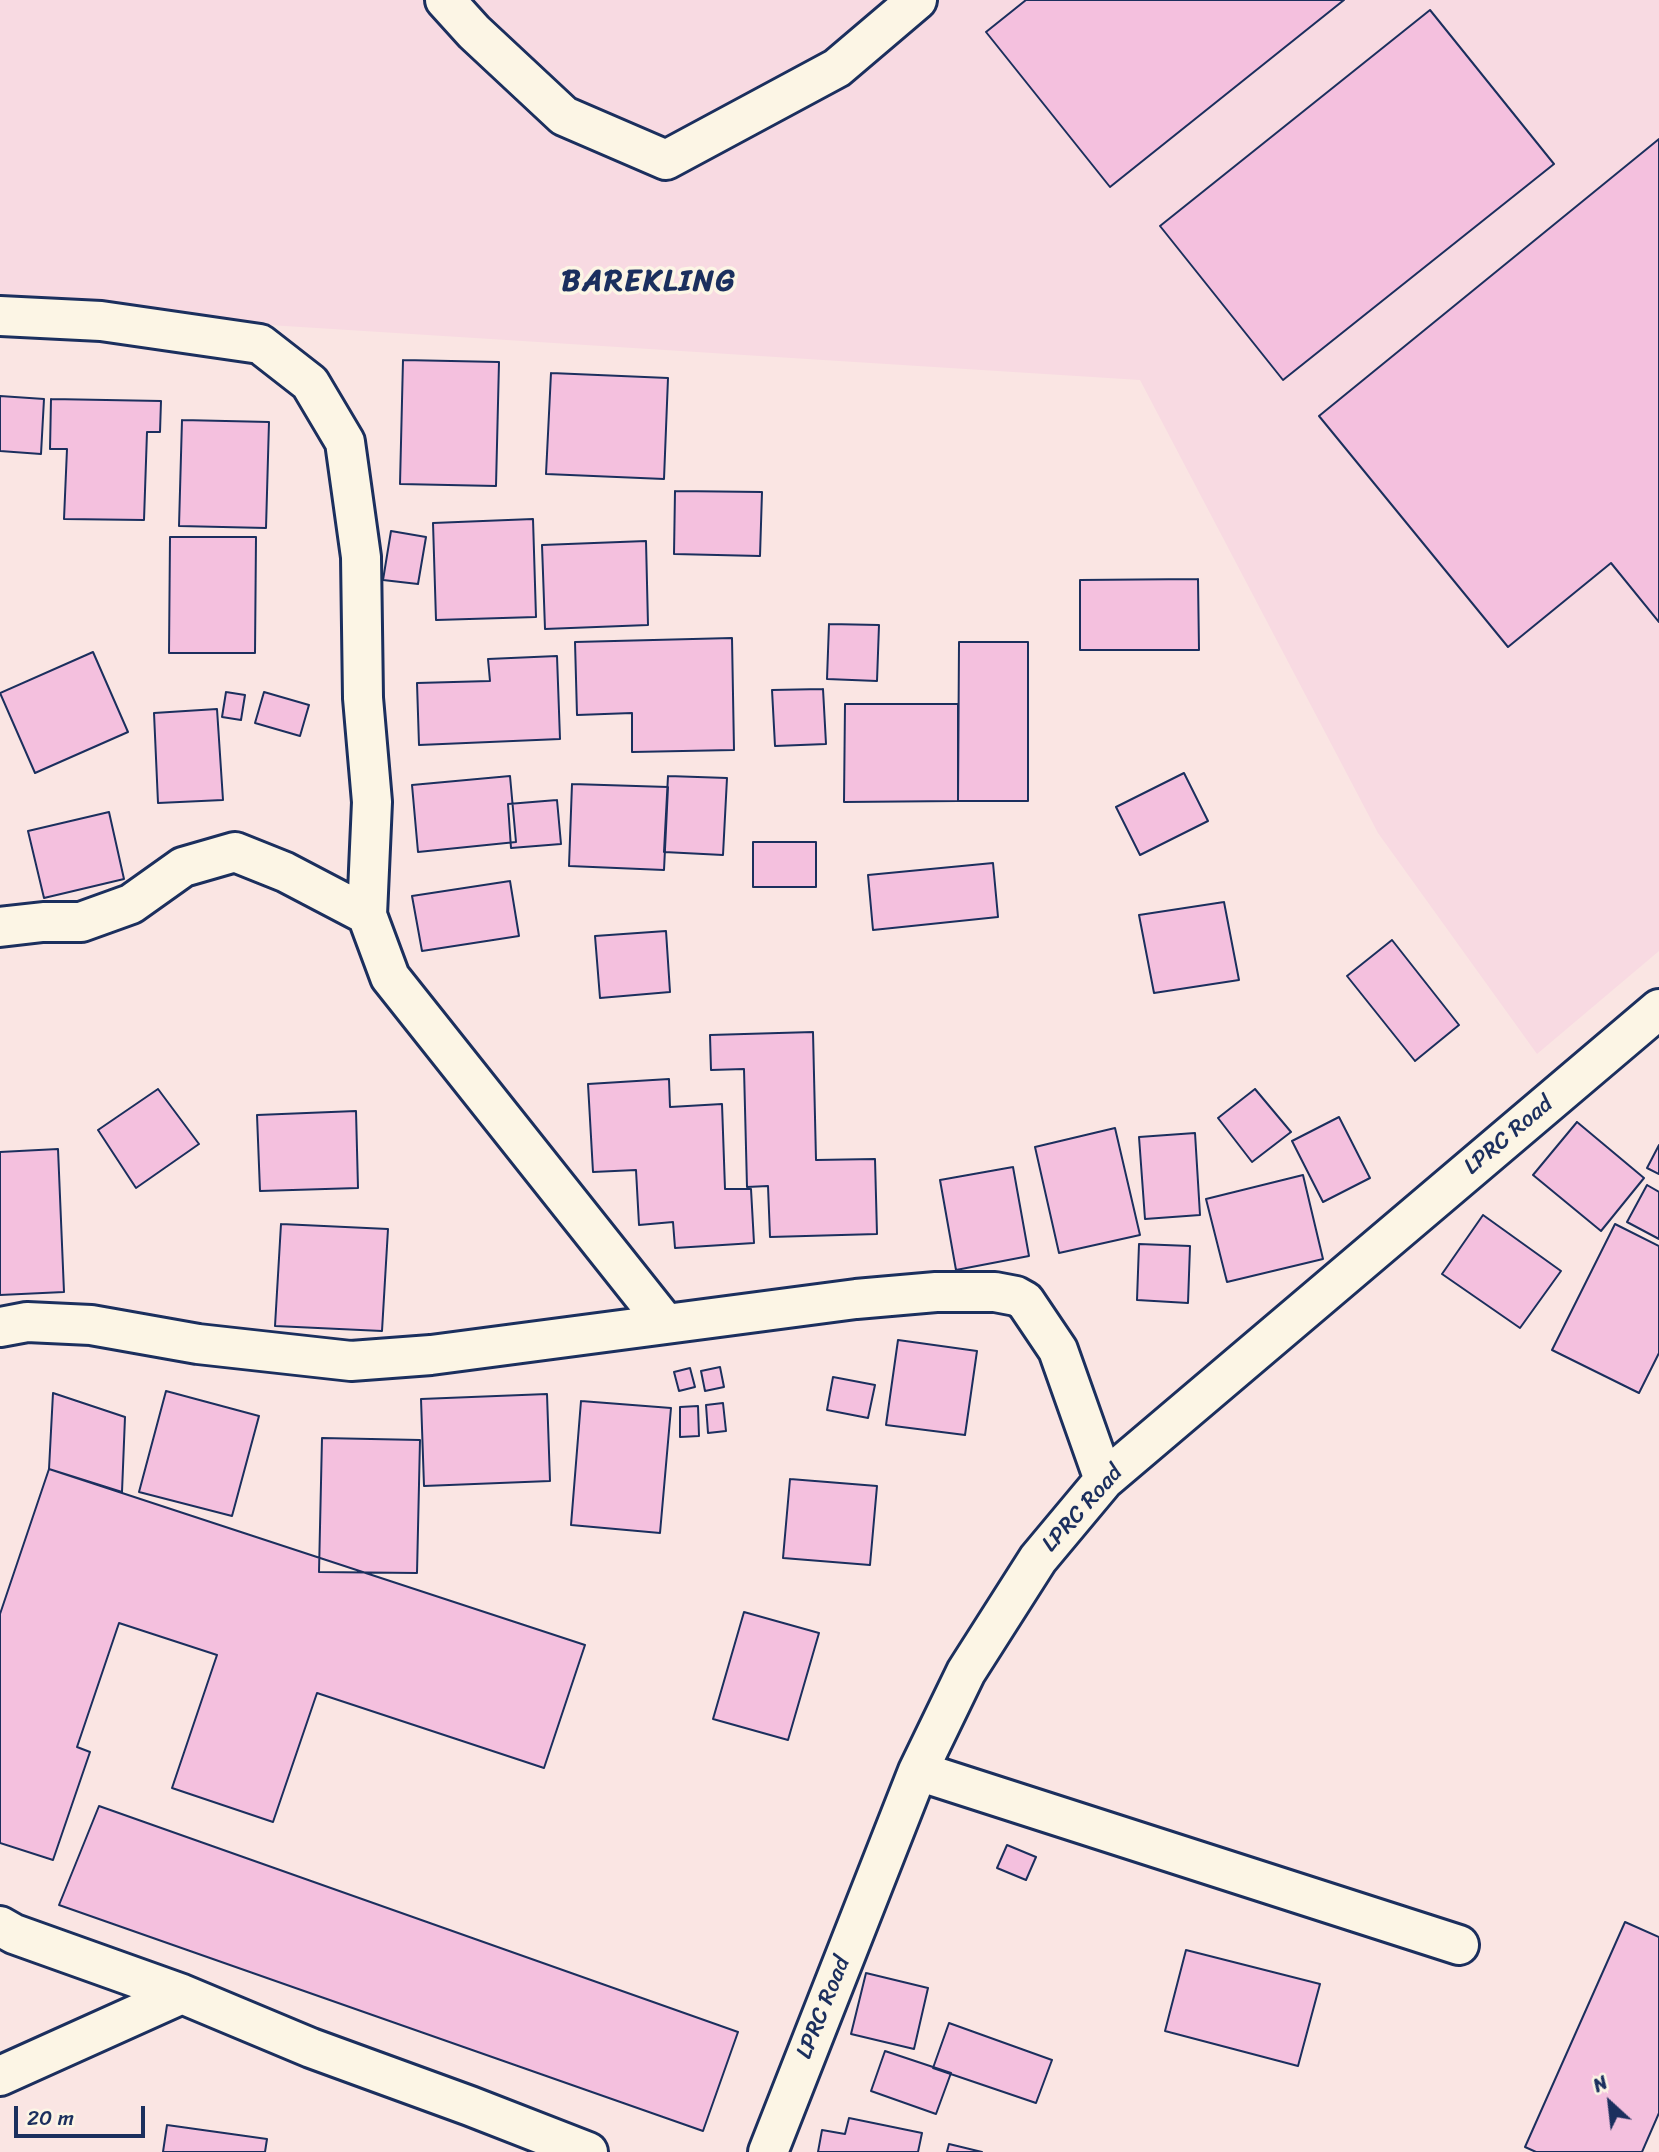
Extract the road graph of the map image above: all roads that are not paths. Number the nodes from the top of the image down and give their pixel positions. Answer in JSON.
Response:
{"nodes":[{"id":1,"x":445,"y":0,"type":"edge"},
{"id":2,"x":917,"y":0,"type":"edge"},
{"id":3,"x":0,"y":316,"type":"edge"},
{"id":4,"x":368,"y":915,"type":"junction"},
{"id":5,"x":0,"y":927,"type":"edge"},
{"id":6,"x":1659,"y":1009,"type":"edge"},
{"id":7,"x":665,"y":1323,"type":"junction"},
{"id":8,"x":0,"y":1327,"type":"edge"},
{"id":9,"x":1104,"y":1480,"type":"junction"},
{"id":10,"x":918,"y":1771,"type":"junction"},
{"id":11,"x":0,"y":1926,"type":"edge"},
{"id":12,"x":1459,"y":1945,"type":"dead end"},
{"id":13,"x":182,"y":1994,"type":"junction"},
{"id":14,"x":0,"y":2076,"type":"edge"},
{"id":15,"x":588,"y":2152,"type":"edge"},
{"id":16,"x":768,"y":2152,"type":"edge"}],
"edges":[{"from":1,"to":2,"type":"street"},
{"from":3,"to":4,"type":"street"},
{"from":4,"to":5,"type":"street"},
{"from":4,"to":7,"type":"street"},
{"from":6,"to":9,"type":"street","name":"LPRC Road"},
{"from":7,"to":8,"type":"street"},
{"from":7,"to":9,"type":"street"},
{"from":9,"to":10,"type":"street","name":"LPRC Road"},
{"from":10,"to":12,"type":"street"},
{"from":10,"to":16,"type":"street","name":"LPRC Road"},
{"from":11,"to":13,"type":"street"},
{"from":13,"to":14,"type":"street"},
{"from":13,"to":15,"type":"street"}]}
